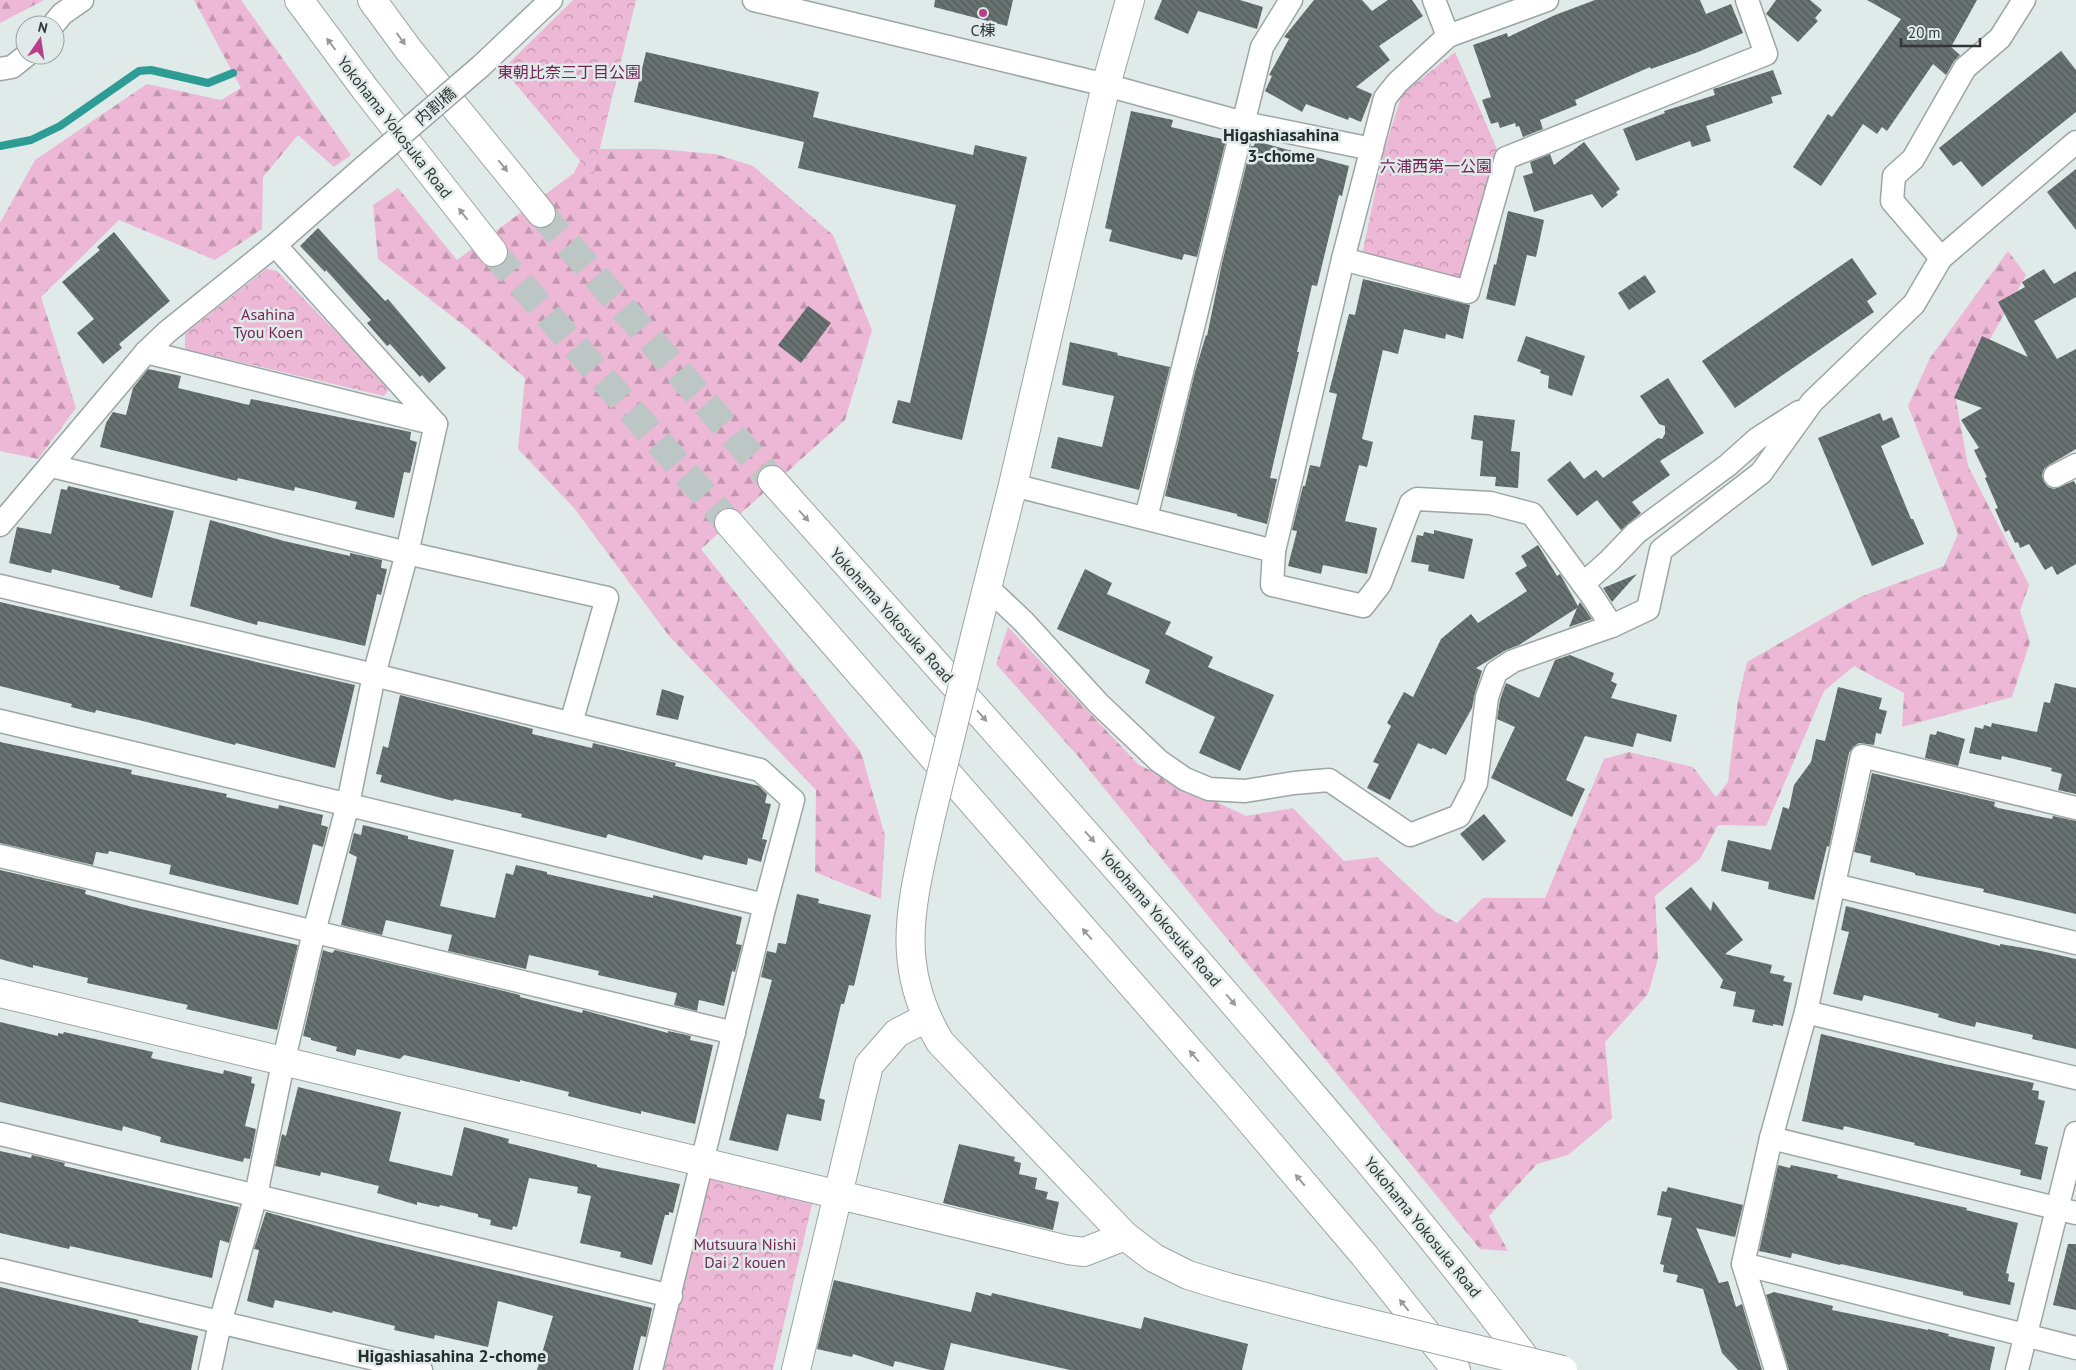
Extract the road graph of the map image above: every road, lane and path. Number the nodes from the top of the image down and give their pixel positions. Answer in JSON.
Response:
{"nodes":[{"id":1,"x":82,"y":0,"type":"edge"},
{"id":2,"x":299,"y":0,"type":"edge"},
{"id":3,"x":372,"y":0,"type":"edge"},
{"id":4,"x":551,"y":0,"type":"edge"},
{"id":5,"x":754,"y":0,"type":"edge"},
{"id":6,"x":1130,"y":0,"type":"edge"},
{"id":7,"x":1291,"y":0,"type":"edge"},
{"id":8,"x":1434,"y":0,"type":"edge"},
{"id":9,"x":1547,"y":0,"type":"edge"},
{"id":10,"x":1747,"y":0,"type":"edge"},
{"id":11,"x":2024,"y":0,"type":"edge"},
{"id":12,"x":61,"y":15,"type":"edge"},
{"id":13,"x":1448,"y":36,"type":"junction"},
{"id":14,"x":15,"y":65,"type":"edge"},
{"id":15,"x":0,"y":69,"type":"edge"},
{"id":16,"x":1106,"y":85,"type":"junction"},
{"id":17,"x":1244,"y":123,"type":"junction"},
{"id":18,"x":2076,"y":142,"type":"edge"},
{"id":19,"x":1372,"y":149,"type":"junction"},
{"id":20,"x":541,"y":213,"type":"tunnel mouth"},
{"id":21,"x":275,"y":245,"type":"junction"},
{"id":22,"x":493,"y":252,"type":"tunnel mouth"},
{"id":23,"x":1941,"y":258,"type":"junction"},
{"id":24,"x":1343,"y":259,"type":"junction"},
{"id":25,"x":146,"y":352,"type":"junction"},
{"id":26,"x":1810,"y":404,"type":"junction"},
{"id":27,"x":436,"y":424,"type":"junction"},
{"id":28,"x":2076,"y":465,"type":"edge"},
{"id":29,"x":52,"y":466,"type":"junction"},
{"id":30,"x":2055,"y":476,"type":"dead end"},
{"id":31,"x":772,"y":480,"type":"tunnel mouth"},
{"id":32,"x":1013,"y":485,"type":"junction"},
{"id":33,"x":1146,"y":518,"type":"junction"},
{"id":34,"x":729,"y":523,"type":"tunnel mouth"},
{"id":35,"x":0,"y":525,"type":"edge"},
{"id":36,"x":1274,"y":551,"type":"junction"},
{"id":37,"x":407,"y":553,"type":"junction"},
{"id":38,"x":1583,"y":584,"type":"junction"},
{"id":39,"x":0,"y":586,"type":"edge"},
{"id":40,"x":987,"y":587,"type":"junction"},
{"id":41,"x":1612,"y":626,"type":"junction"},
{"id":42,"x":374,"y":674,"type":"junction"},
{"id":43,"x":0,"y":721,"type":"edge"},
{"id":44,"x":571,"y":723,"type":"junction"},
{"id":45,"x":348,"y":804,"type":"junction"},
{"id":46,"x":2076,"y":808,"type":"edge"},
{"id":47,"x":0,"y":856,"type":"edge"},
{"id":48,"x":1834,"y":885,"type":"junction"},
{"id":49,"x":765,"y":905,"type":"junction"},
{"id":50,"x":314,"y":932,"type":"junction"},
{"id":51,"x":2076,"y":943,"type":"edge"},
{"id":52,"x":0,"y":993,"type":"edge"},
{"id":53,"x":1806,"y":1012,"type":"junction"},
{"id":54,"x":926,"y":1018,"type":"junction"},
{"id":55,"x":734,"y":1033,"type":"junction"},
{"id":56,"x":283,"y":1062,"type":"junction"},
{"id":57,"x":2076,"y":1078,"type":"edge"},
{"id":58,"x":0,"y":1134,"type":"edge"},
{"id":59,"x":2076,"y":1134,"type":"edge"},
{"id":60,"x":1771,"y":1138,"type":"junction"},
{"id":61,"x":704,"y":1162,"type":"junction"},
{"id":62,"x":838,"y":1194,"type":"junction"},
{"id":63,"x":256,"y":1195,"type":"junction"},
{"id":64,"x":2067,"y":1211,"type":"edge"},
{"id":65,"x":1125,"y":1236,"type":"junction"},
{"id":66,"x":1743,"y":1264,"type":"junction"},
{"id":67,"x":0,"y":1270,"type":"edge"},
{"id":68,"x":671,"y":1296,"type":"junction"},
{"id":69,"x":220,"y":1323,"type":"junction"},
{"id":70,"x":2026,"y":1336,"type":"junction"},
{"id":71,"x":2076,"y":1348,"type":"edge"},
{"id":72,"x":210,"y":1370,"type":"edge"},
{"id":73,"x":421,"y":1370,"type":"edge"},
{"id":74,"x":651,"y":1370,"type":"edge"},
{"id":75,"x":796,"y":1370,"type":"edge"},
{"id":76,"x":1456,"y":1370,"type":"edge"},
{"id":77,"x":1534,"y":1370,"type":"edge"},
{"id":78,"x":1563,"y":1370,"type":"edge"},
{"id":79,"x":1776,"y":1370,"type":"edge"},
{"id":80,"x":2018,"y":1370,"type":"edge"}],
"edges":[{"from":1,"to":12,"type":"street"},
{"from":22,"to":2,"type":"main road","name":"Yokohama Yokosuka Road","one_way":true},
{"from":3,"to":20,"type":"main road","one_way":true},
{"from":4,"to":21,"type":"street","name":"内割橋","bridge":true},
{"from":5,"to":16,"type":"street"},
{"from":6,"to":16,"type":"main road"},
{"from":7,"to":17,"type":"street"},
{"from":8,"to":13,"type":"street"},
{"from":9,"to":13,"type":"street"},
{"from":10,"to":24,"type":"street"},
{"from":11,"to":23,"type":"street"},
{"from":13,"to":19,"type":"street"},
{"from":14,"to":15,"type":"street"},
{"from":16,"to":17,"type":"street"},
{"from":16,"to":32,"type":"main road"},
{"from":17,"to":19,"type":"street"},
{"from":17,"to":33,"type":"street"},
{"from":18,"to":23,"type":"street"},
{"from":19,"to":24,"type":"street"},
{"from":21,"to":25,"type":"street","name":"内割橋"},
{"from":21,"to":27,"type":"street"},
{"from":23,"to":26,"type":"street"},
{"from":24,"to":36,"type":"street"},
{"from":25,"to":27,"type":"street"},
{"from":25,"to":29,"type":"street","name":"内割橋"},
{"from":26,"to":38,"type":"street"},
{"from":26,"to":41,"type":"street"},
{"from":27,"to":37,"type":"street"},
{"from":28,"to":30,"type":"street"},
{"from":29,"to":35,"type":"street","name":"内割橋"},
{"from":29,"to":37,"type":"street"},
{"from":31,"to":77,"type":"main road","name":"Yokohama Yokosuka Road","one_way":true},
{"from":32,"to":33,"type":"street"},
{"from":32,"to":40,"type":"main road"},
{"from":33,"to":36,"type":"street"},
{"from":76,"to":34,"type":"main road","one_way":true},
{"from":36,"to":38,"type":"street"},
{"from":37,"to":42,"type":"street"},
{"from":37,"to":44,"type":"street"},
{"from":38,"to":41,"type":"street"},
{"from":39,"to":42,"type":"street"},
{"from":40,"to":41,"type":"street"},
{"from":40,"to":54,"type":"main road","bridge":true},
{"from":42,"to":44,"type":"street"},
{"from":42,"to":45,"type":"street"},
{"from":43,"to":45,"type":"street"},
{"from":44,"to":49,"type":"street"},
{"from":45,"to":49,"type":"street"},
{"from":45,"to":50,"type":"street"},
{"from":46,"to":48,"type":"street"},
{"from":47,"to":50,"type":"street"},
{"from":48,"to":51,"type":"street"},
{"from":48,"to":53,"type":"street"},
{"from":49,"to":55,"type":"street"},
{"from":50,"to":55,"type":"street"},
{"from":50,"to":56,"type":"street"},
{"from":52,"to":56,"type":"main road"},
{"from":53,"to":57,"type":"street"},
{"from":53,"to":60,"type":"street"},
{"from":54,"to":62,"type":"main road"},
{"from":54,"to":65,"type":"main road"},
{"from":55,"to":61,"type":"street"},
{"from":56,"to":61,"type":"main road"},
{"from":56,"to":63,"type":"street"},
{"from":58,"to":63,"type":"street"},
{"from":59,"to":64,"type":"street"},
{"from":60,"to":64,"type":"street"},
{"from":60,"to":66,"type":"street"},
{"from":61,"to":62,"type":"main road"},
{"from":61,"to":68,"type":"street"},
{"from":62,"to":65,"type":"main road"},
{"from":62,"to":75,"type":"main road"},
{"from":63,"to":68,"type":"street"},
{"from":63,"to":69,"type":"street"},
{"from":64,"to":70,"type":"street"},
{"from":65,"to":78,"type":"main road","bridge":true},
{"from":66,"to":70,"type":"street"},
{"from":66,"to":79,"type":"street"},
{"from":67,"to":69,"type":"street"},
{"from":68,"to":74,"type":"street"},
{"from":69,"to":72,"type":"street"},
{"from":69,"to":73,"type":"street"},
{"from":70,"to":71,"type":"street"},
{"from":70,"to":80,"type":"street"}]}
